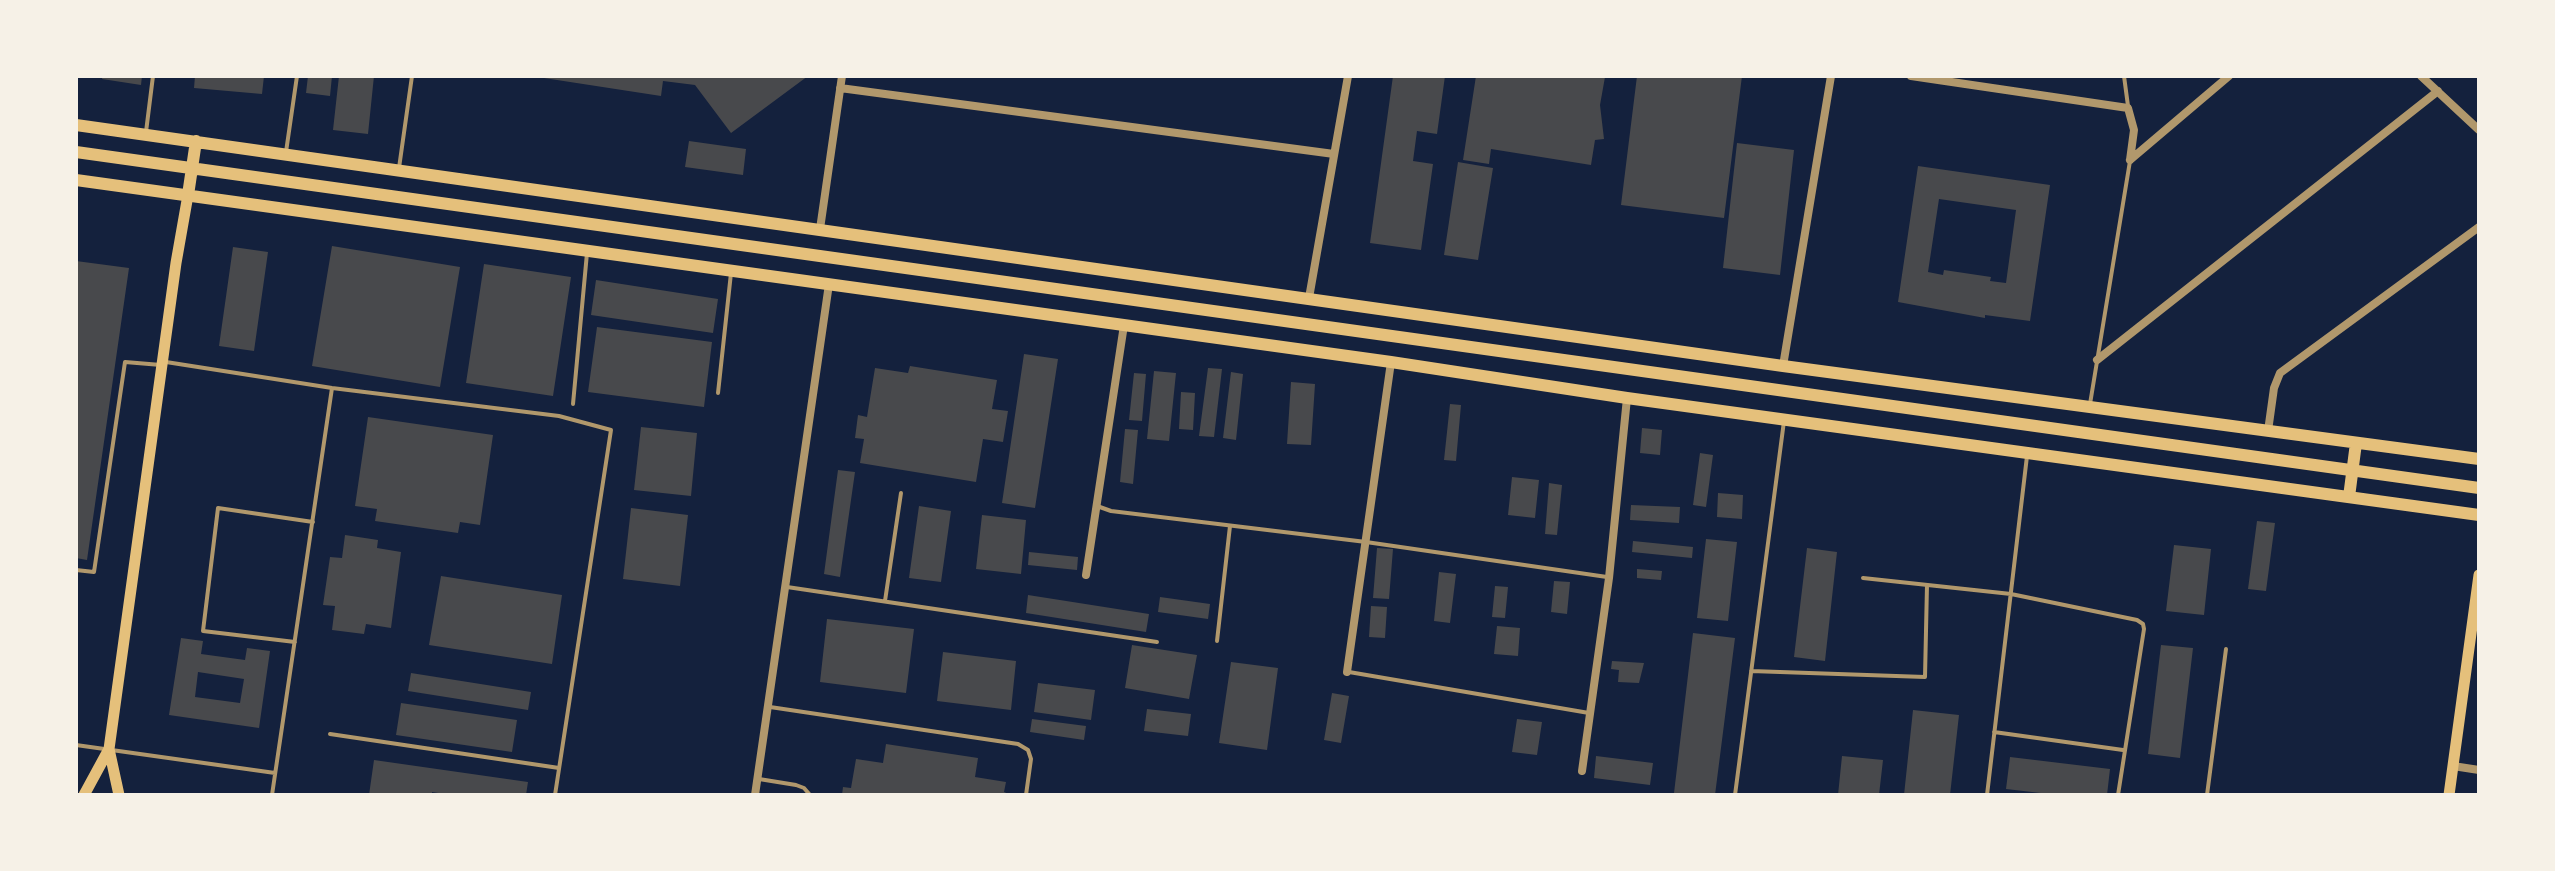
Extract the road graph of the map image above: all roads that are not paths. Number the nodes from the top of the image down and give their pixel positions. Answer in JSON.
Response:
{"nodes":[{"id":1,"x":153,"y":76,"type":"edge"},
{"id":2,"x":297,"y":76,"type":"edge"},
{"id":3,"x":412,"y":76,"type":"edge"},
{"id":4,"x":842,"y":76,"type":"edge"},
{"id":5,"x":1348,"y":76,"type":"edge"},
{"id":6,"x":1831,"y":76,"type":"edge"},
{"id":7,"x":1911,"y":76,"type":"edge"},
{"id":8,"x":2124,"y":76,"type":"edge"},
{"id":9,"x":2229,"y":76,"type":"edge"},
{"id":10,"x":2421,"y":76,"type":"edge"},
{"id":11,"x":840,"y":88,"type":"junction"},
{"id":12,"x":2438,"y":91,"type":"junction"},
{"id":13,"x":2128,"y":108,"type":"junction"},
{"id":14,"x":76,"y":125,"type":"edge"},
{"id":15,"x":2479,"y":130,"type":"edge"},
{"id":16,"x":146,"y":134,"type":"junction"},
{"id":17,"x":196,"y":141,"type":"junction"},
{"id":18,"x":76,"y":152,"type":"edge"},
{"id":19,"x":286,"y":154,"type":"junction"},
{"id":20,"x":1334,"y":154,"type":"junction"},
{"id":21,"x":2130,"y":160,"type":"junction"},
{"id":22,"x":192,"y":168,"type":"junction"},
{"id":23,"x":399,"y":170,"type":"junction"},
{"id":24,"x":76,"y":180,"type":"edge"},
{"id":25,"x":188,"y":195,"type":"junction"},
{"id":26,"x":2479,"y":227,"type":"edge"},
{"id":27,"x":820,"y":229,"type":"junction"},
{"id":28,"x":587,"y":251,"type":"junction"},
{"id":29,"x":731,"y":271,"type":"junction"},
{"id":30,"x":829,"y":284,"type":"junction"},
{"id":31,"x":1309,"y":298,"type":"junction"},
{"id":32,"x":1124,"y":325,"type":"junction"},
{"id":33,"x":2097,"y":360,"type":"junction"},
{"id":34,"x":1391,"y":362,"type":"junction"},
{"id":35,"x":163,"y":363,"type":"junction"},
{"id":36,"x":1783,"y":366,"type":"junction"},
{"id":37,"x":332,"y":388,"type":"junction"},
{"id":38,"x":718,"y":393,"type":"dead end"},
{"id":39,"x":1627,"y":398,"type":"junction"},
{"id":40,"x":573,"y":404,"type":"dead end"},
{"id":41,"x":2090,"y":407,"type":"junction"},
{"id":42,"x":1784,"y":420,"type":"junction"},
{"id":43,"x":2268,"y":431,"type":"junction"},
{"id":44,"x":2356,"y":443,"type":"junction"},
{"id":45,"x":2027,"y":453,"type":"junction"},
{"id":46,"x":2479,"y":459,"type":"edge"},
{"id":47,"x":2479,"y":488,"type":"edge"},
{"id":48,"x":901,"y":493,"type":"dead end"},
{"id":49,"x":2349,"y":497,"type":"junction"},
{"id":50,"x":1096,"y":505,"type":"junction"},
{"id":51,"x":2479,"y":515,"type":"edge"},
{"id":52,"x":313,"y":522,"type":"junction"},
{"id":53,"x":1230,"y":526,"type":"junction"},
{"id":54,"x":1366,"y":542,"type":"junction"},
{"id":55,"x":76,"y":570,"type":"edge"},
{"id":56,"x":1086,"y":575,"type":"dead end"},
{"id":57,"x":2479,"y":575,"type":"edge"},
{"id":58,"x":1609,"y":578,"type":"junction"},
{"id":59,"x":1863,"y":578,"type":"dead end"},
{"id":60,"x":1927,"y":585,"type":"junction"},
{"id":61,"x":785,"y":587,"type":"junction"},
{"id":62,"x":2011,"y":594,"type":"junction"},
{"id":63,"x":885,"y":601,"type":"junction"},
{"id":64,"x":1217,"y":641,"type":"dead end"},
{"id":65,"x":295,"y":642,"type":"junction"},
{"id":66,"x":1157,"y":642,"type":"dead end"},
{"id":67,"x":2226,"y":649,"type":"dead end"},
{"id":68,"x":1751,"y":671,"type":"junction"},
{"id":69,"x":1347,"y":672,"type":"joint"},
{"id":70,"x":767,"y":706,"type":"junction"},
{"id":71,"x":1591,"y":714,"type":"junction"},
{"id":72,"x":1994,"y":732,"type":"junction"},
{"id":73,"x":330,"y":734,"type":"dead end"},
{"id":74,"x":76,"y":745,"type":"edge"},
{"id":75,"x":109,"y":749,"type":"junction"},
{"id":76,"x":2124,"y":750,"type":"junction"},
{"id":77,"x":2453,"y":766,"type":"junction"},
{"id":78,"x":559,"y":768,"type":"junction"},
{"id":79,"x":2479,"y":770,"type":"edge"},
{"id":80,"x":1582,"y":771,"type":"dead end"},
{"id":81,"x":275,"y":773,"type":"junction"},
{"id":82,"x":757,"y":779,"type":"junction"},
{"id":83,"x":84,"y":795,"type":"edge"},
{"id":84,"x":119,"y":795,"type":"edge"},
{"id":85,"x":272,"y":795,"type":"edge"},
{"id":86,"x":555,"y":795,"type":"edge"},
{"id":87,"x":755,"y":795,"type":"edge"},
{"id":88,"x":810,"y":795,"type":"edge"},
{"id":89,"x":1026,"y":795,"type":"edge"},
{"id":90,"x":1735,"y":795,"type":"edge"},
{"id":91,"x":1987,"y":795,"type":"edge"},
{"id":92,"x":2118,"y":795,"type":"edge"},
{"id":93,"x":2207,"y":795,"type":"edge"},
{"id":94,"x":2449,"y":795,"type":"edge"}],
"edges":[{"from":1,"to":16,"type":"lane"},
{"from":2,"to":19,"type":"lane"},
{"from":3,"to":23,"type":"lane"},
{"from":4,"to":11,"type":"street"},
{"from":5,"to":20,"type":"street"},
{"from":6,"to":36,"type":"street"},
{"from":7,"to":13,"type":"street"},
{"from":8,"to":13,"type":"lane"},
{"from":9,"to":21,"type":"street"},
{"from":10,"to":12,"type":"street"},
{"from":11,"to":20,"type":"street"},
{"from":11,"to":27,"type":"street"},
{"from":12,"to":15,"type":"street"},
{"from":12,"to":33,"type":"street"},
{"from":13,"to":21,"type":"street"},
{"from":14,"to":16,"type":"main road"},
{"from":16,"to":17,"type":"main road"},
{"from":17,"to":19,"type":"main road"},
{"from":17,"to":22,"type":"main road"},
{"from":18,"to":22,"type":"main road"},
{"from":19,"to":23,"type":"main road"},
{"from":20,"to":31,"type":"street"},
{"from":21,"to":33,"type":"lane"},
{"from":22,"to":25,"type":"main road"},
{"from":22,"to":47,"type":"main road"},
{"from":23,"to":27,"type":"main road"},
{"from":24,"to":25,"type":"main road"},
{"from":25,"to":28,"type":"main road"},
{"from":25,"to":35,"type":"main road"},
{"from":26,"to":43,"type":"street"},
{"from":27,"to":31,"type":"main road"},
{"from":28,"to":29,"type":"main road"},
{"from":28,"to":40,"type":"lane"},
{"from":29,"to":30,"type":"main road"},
{"from":29,"to":38,"type":"lane"},
{"from":30,"to":32,"type":"main road"},
{"from":30,"to":61,"type":"street"},
{"from":31,"to":36,"type":"main road"},
{"from":32,"to":34,"type":"main road"},
{"from":32,"to":50,"type":"street"},
{"from":33,"to":41,"type":"lane"},
{"from":34,"to":39,"type":"main road"},
{"from":34,"to":54,"type":"street"},
{"from":35,"to":37,"type":"lane"},
{"from":35,"to":55,"type":"lane"},
{"from":35,"to":75,"type":"main road"},
{"from":36,"to":41,"type":"main road"},
{"from":37,"to":52,"type":"lane"},
{"from":37,"to":78,"type":"lane"},
{"from":39,"to":42,"type":"main road"},
{"from":39,"to":58,"type":"street"},
{"from":41,"to":43,"type":"main road"},
{"from":42,"to":45,"type":"main road"},
{"from":42,"to":68,"type":"lane"},
{"from":43,"to":44,"type":"main road"},
{"from":44,"to":46,"type":"main road"},
{"from":44,"to":49,"type":"main road"},
{"from":45,"to":49,"type":"main road"},
{"from":45,"to":62,"type":"lane"},
{"from":48,"to":63,"type":"lane"},
{"from":49,"to":51,"type":"main road"},
{"from":50,"to":53,"type":"lane"},
{"from":50,"to":56,"type":"street"},
{"from":52,"to":65,"type":"lane"},
{"from":52,"to":65,"type":"lane"},
{"from":53,"to":54,"type":"lane"},
{"from":53,"to":64,"type":"lane"},
{"from":54,"to":58,"type":"lane"},
{"from":54,"to":69,"type":"street"},
{"from":57,"to":77,"type":"main road"},
{"from":58,"to":71,"type":"street"},
{"from":59,"to":60,"type":"lane"},
{"from":60,"to":62,"type":"lane"},
{"from":60,"to":68,"type":"lane"},
{"from":61,"to":63,"type":"lane"},
{"from":61,"to":70,"type":"street"},
{"from":62,"to":72,"type":"lane"},
{"from":62,"to":76,"type":"lane"},
{"from":63,"to":66,"type":"lane"},
{"from":65,"to":81,"type":"lane"},
{"from":67,"to":93,"type":"lane"},
{"from":68,"to":90,"type":"lane"},
{"from":69,"to":71,"type":"lane"},
{"from":70,"to":82,"type":"street"},
{"from":70,"to":89,"type":"lane"},
{"from":71,"to":80,"type":"street"},
{"from":72,"to":76,"type":"lane"},
{"from":72,"to":91,"type":"lane"},
{"from":73,"to":78,"type":"lane"},
{"from":74,"to":75,"type":"lane"},
{"from":75,"to":81,"type":"lane"},
{"from":75,"to":83,"type":"main road"},
{"from":75,"to":84,"type":"main road"},
{"from":76,"to":92,"type":"lane"},
{"from":77,"to":79,"type":"street"},
{"from":77,"to":94,"type":"main road"},
{"from":78,"to":86,"type":"lane"},
{"from":81,"to":85,"type":"lane"},
{"from":82,"to":87,"type":"street"},
{"from":82,"to":88,"type":"lane"}]}
